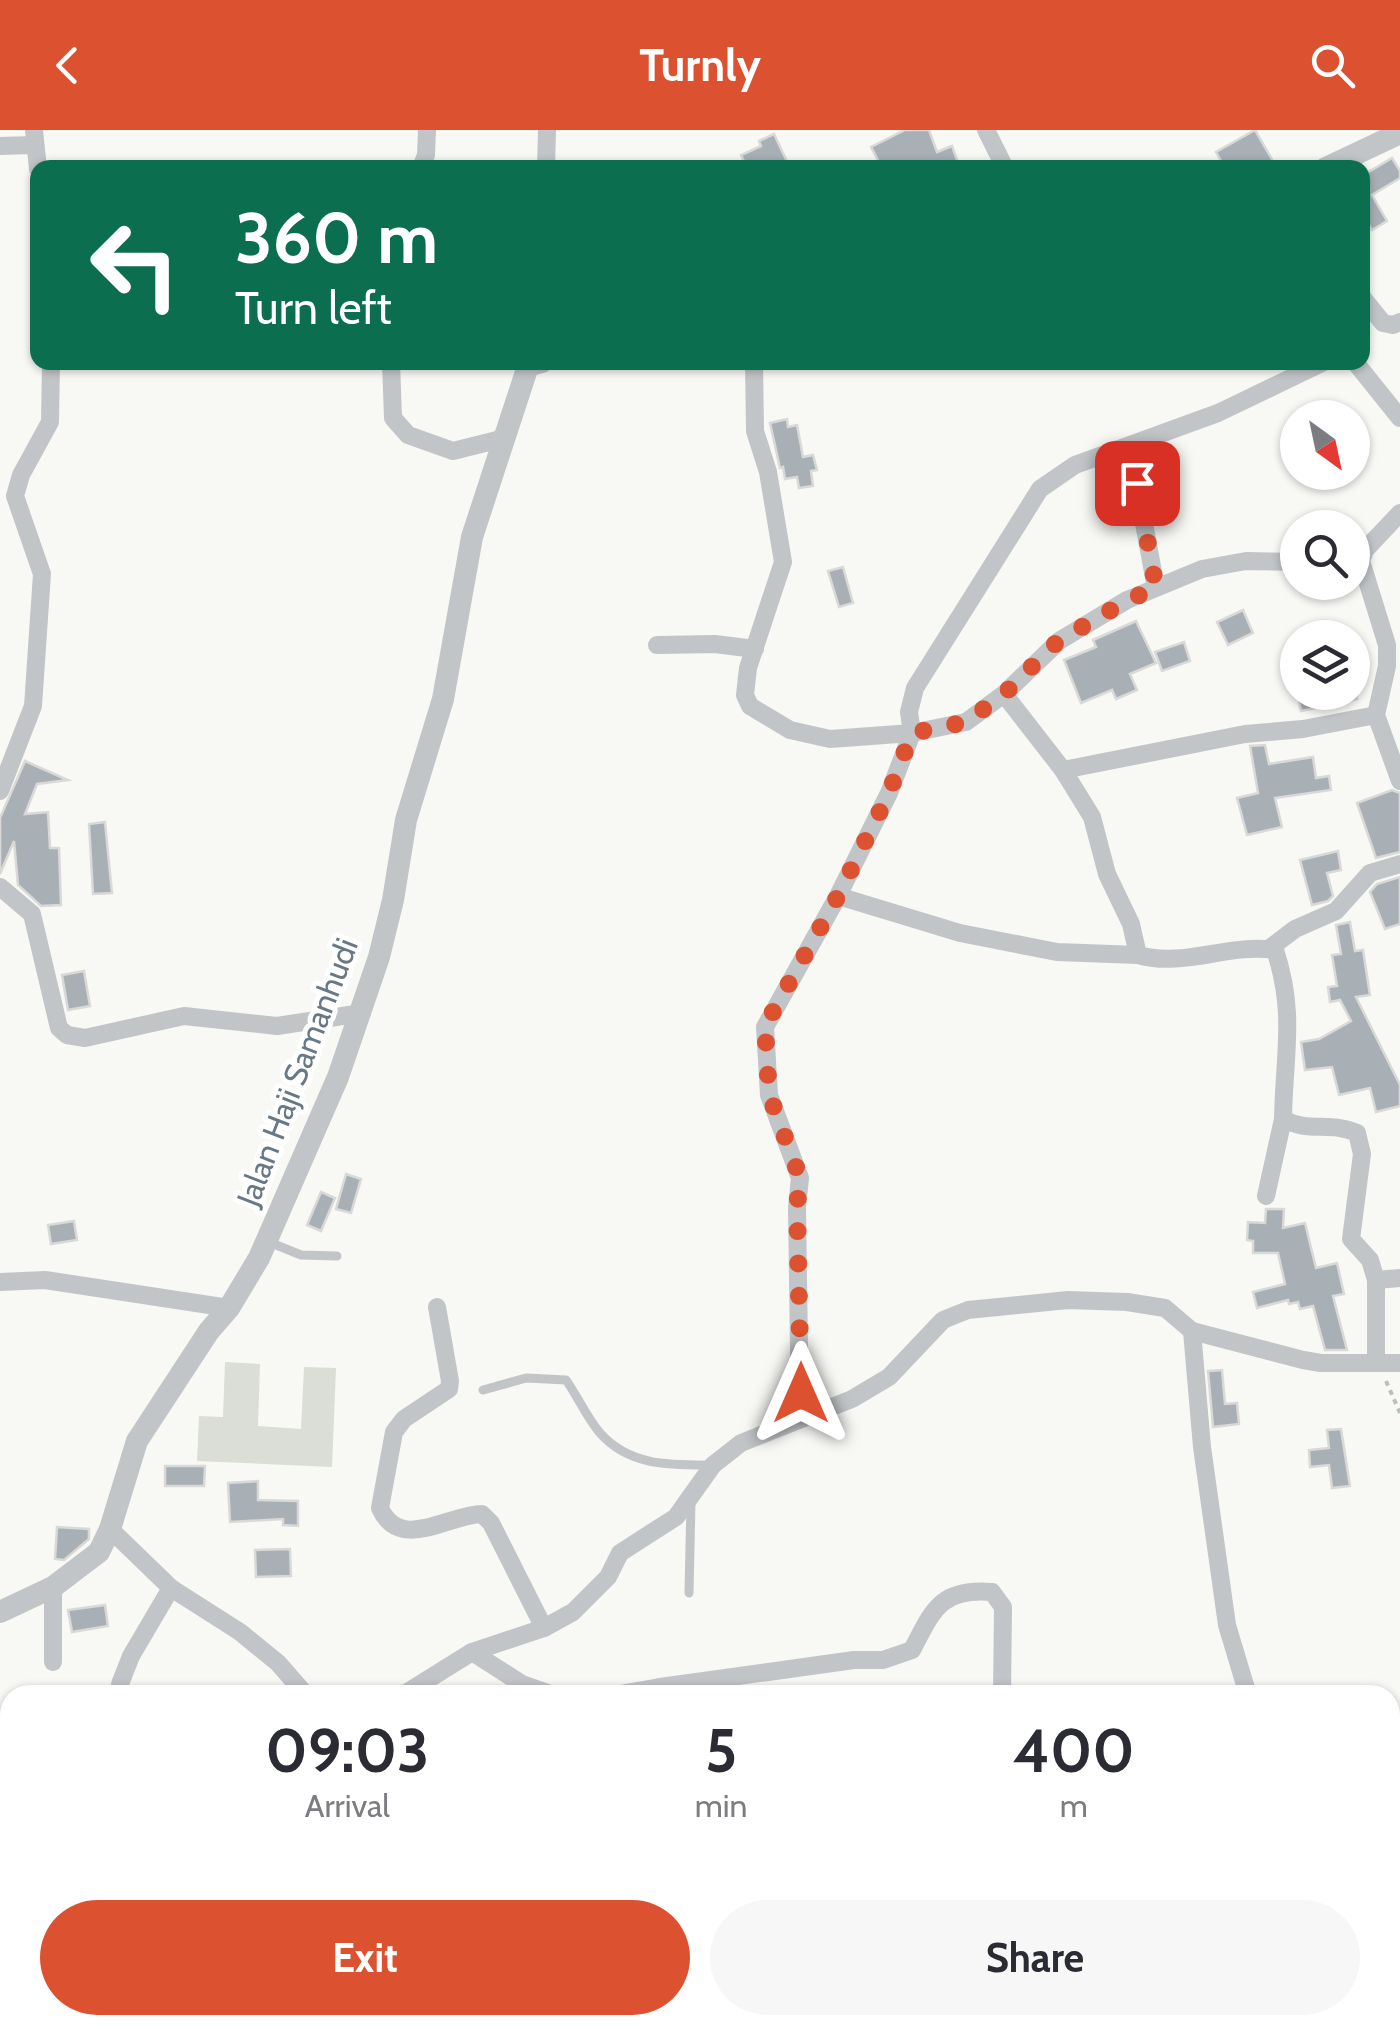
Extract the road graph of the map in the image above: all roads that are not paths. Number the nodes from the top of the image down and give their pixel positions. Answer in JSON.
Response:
{"nodes":[{"id":1,"x":427,"y":130,"type":"edge"},
{"id":2,"x":547,"y":130,"type":"edge"},
{"id":3,"x":986,"y":130,"type":"edge"},
{"id":4,"x":1400,"y":133,"type":"edge"},
{"id":5,"x":33,"y":137,"type":"edge"},
{"id":6,"x":0,"y":146,"type":"edge"},
{"id":7,"x":424,"y":160,"type":"edge"},
{"id":8,"x":546,"y":160,"type":"edge"},
{"id":9,"x":1001,"y":160,"type":"edge"},
{"id":10,"x":1343,"y":160,"type":"edge"},
{"id":11,"x":1370,"y":306,"type":"edge"},
{"id":12,"x":1400,"y":322,"type":"edge"},
{"id":13,"x":51,"y":370,"type":"edge"},
{"id":14,"x":391,"y":370,"type":"edge"},
{"id":15,"x":531,"y":370,"type":"edge"},
{"id":16,"x":754,"y":370,"type":"edge"},
{"id":17,"x":1307,"y":370,"type":"edge"},
{"id":18,"x":1361,"y":370,"type":"edge"},
{"id":19,"x":1400,"y":418,"type":"edge"},
{"id":20,"x":506,"y":438,"type":"junction"},
{"id":21,"x":1130,"y":448,"type":"junction"},
{"id":22,"x":1400,"y":513,"type":"edge"},
{"id":23,"x":1370,"y":541,"type":"edge"},
{"id":24,"x":1280,"y":562,"type":"edge"},
{"id":25,"x":1156,"y":588,"type":"junction"},
{"id":26,"x":1370,"y":590,"type":"edge"},
{"id":27,"x":657,"y":645,"type":"dead end"},
{"id":28,"x":755,"y":650,"type":"junction"},
{"id":29,"x":1004,"y":694,"type":"junction"},
{"id":30,"x":1376,"y":715,"type":"junction"},
{"id":31,"x":912,"y":733,"type":"junction"},
{"id":32,"x":1063,"y":770,"type":"junction"},
{"id":33,"x":1400,"y":782,"type":"edge"},
{"id":34,"x":0,"y":791,"type":"edge"},
{"id":35,"x":1400,"y":864,"type":"edge"},
{"id":36,"x":0,"y":887,"type":"edge"},
{"id":37,"x":838,"y":896,"type":"junction"},
{"id":38,"x":1270,"y":948,"type":"junction"},
{"id":39,"x":1138,"y":954,"type":"junction"},
{"id":40,"x":362,"y":1014,"type":"junction"},
{"id":41,"x":1283,"y":1119,"type":"junction"},
{"id":42,"x":1266,"y":1196,"type":"dead end"},
{"id":43,"x":266,"y":1241,"type":"junction"},
{"id":44,"x":338,"y":1256,"type":"dead end"},
{"id":45,"x":1400,"y":1278,"type":"edge"},
{"id":46,"x":1376,"y":1280,"type":"junction"},
{"id":47,"x":0,"y":1282,"type":"edge"},
{"id":48,"x":437,"y":1306,"type":"dead end"},
{"id":49,"x":229,"y":1308,"type":"junction"},
{"id":50,"x":1192,"y":1331,"type":"junction"},
{"id":51,"x":1376,"y":1362,"type":"junction"},
{"id":52,"x":1400,"y":1362,"type":"edge"},
{"id":53,"x":483,"y":1390,"type":"dead end"},
{"id":54,"x":800,"y":1418,"type":"junction"},
{"id":55,"x":713,"y":1465,"type":"junction"},
{"id":56,"x":691,"y":1499,"type":"junction"},
{"id":57,"x":110,"y":1529,"type":"junction"},
{"id":58,"x":53,"y":1588,"type":"junction"},
{"id":59,"x":171,"y":1588,"type":"junction"},
{"id":60,"x":689,"y":1594,"type":"dead end"},
{"id":61,"x":0,"y":1612,"type":"edge"},
{"id":62,"x":544,"y":1628,"type":"junction"},
{"id":63,"x":472,"y":1652,"type":"junction"},
{"id":64,"x":53,"y":1662,"type":"dead end"},
{"id":65,"x":120,"y":1684,"type":"dead end"},
{"id":66,"x":297,"y":1685,"type":"edge"},
{"id":67,"x":420,"y":1685,"type":"edge"},
{"id":68,"x":525,"y":1685,"type":"edge"},
{"id":69,"x":698,"y":1685,"type":"edge"},
{"id":70,"x":1002,"y":1685,"type":"edge"},
{"id":71,"x":1245,"y":1685,"type":"edge"}],
"edges":[{"from":1,"to":7,"type":"street"},
{"from":2,"to":8,"type":"street"},
{"from":3,"to":9,"type":"street"},
{"from":4,"to":10,"type":"street"},
{"from":5,"to":6,"type":"street"},
{"from":11,"to":12,"type":"street"},
{"from":13,"to":34,"type":"street"},
{"from":14,"to":20,"type":"street"},
{"from":15,"to":20,"type":"street","name":"Jalan Haji Samanhudi"},
{"from":16,"to":28,"type":"street"},
{"from":17,"to":21,"type":"street"},
{"from":18,"to":19,"type":"street"},
{"from":20,"to":40,"type":"street","name":"Jalan Haji Samanhudi"},
{"from":21,"to":25,"type":"street"},
{"from":21,"to":31,"type":"street"},
{"from":22,"to":23,"type":"street"},
{"from":24,"to":25,"type":"street"},
{"from":25,"to":29,"type":"street"},
{"from":26,"to":30,"type":"street"},
{"from":27,"to":28,"type":"street"},
{"from":28,"to":31,"type":"street"},
{"from":29,"to":31,"type":"street"},
{"from":29,"to":32,"type":"street"},
{"from":30,"to":32,"type":"street"},
{"from":30,"to":33,"type":"street"},
{"from":31,"to":37,"type":"street"},
{"from":32,"to":39,"type":"street"},
{"from":35,"to":38,"type":"street"},
{"from":36,"to":40,"type":"street"},
{"from":37,"to":39,"type":"street"},
{"from":37,"to":54,"type":"street"},
{"from":38,"to":39,"type":"street"},
{"from":38,"to":41,"type":"street"},
{"from":40,"to":43,"type":"street","name":"Jalan Haji Samanhudi"},
{"from":41,"to":42,"type":"street"},
{"from":41,"to":46,"type":"street"},
{"from":43,"to":44,"type":"lane"},
{"from":43,"to":49,"type":"street","name":"Jalan Haji Samanhudi"},
{"from":45,"to":46,"type":"street"},
{"from":46,"to":51,"type":"street"},
{"from":47,"to":49,"type":"street"},
{"from":48,"to":62,"type":"street"},
{"from":49,"to":57,"type":"street","name":"Jalan Haji Samanhudi"},
{"from":50,"to":51,"type":"street"},
{"from":50,"to":54,"type":"street"},
{"from":50,"to":71,"type":"street"},
{"from":51,"to":52,"type":"street"},
{"from":53,"to":55,"type":"lane"},
{"from":54,"to":55,"type":"street"},
{"from":55,"to":56,"type":"street"},
{"from":56,"to":60,"type":"lane"},
{"from":56,"to":62,"type":"street"},
{"from":57,"to":58,"type":"street","name":"Jalan Haji Samanhudi"},
{"from":57,"to":59,"type":"street"},
{"from":58,"to":61,"type":"street","name":"Jalan Haji Samanhudi"},
{"from":58,"to":64,"type":"street"},
{"from":59,"to":65,"type":"street"},
{"from":59,"to":66,"type":"street"},
{"from":62,"to":63,"type":"street"},
{"from":63,"to":67,"type":"street"},
{"from":63,"to":68,"type":"street"},
{"from":69,"to":70,"type":"street"}]}
